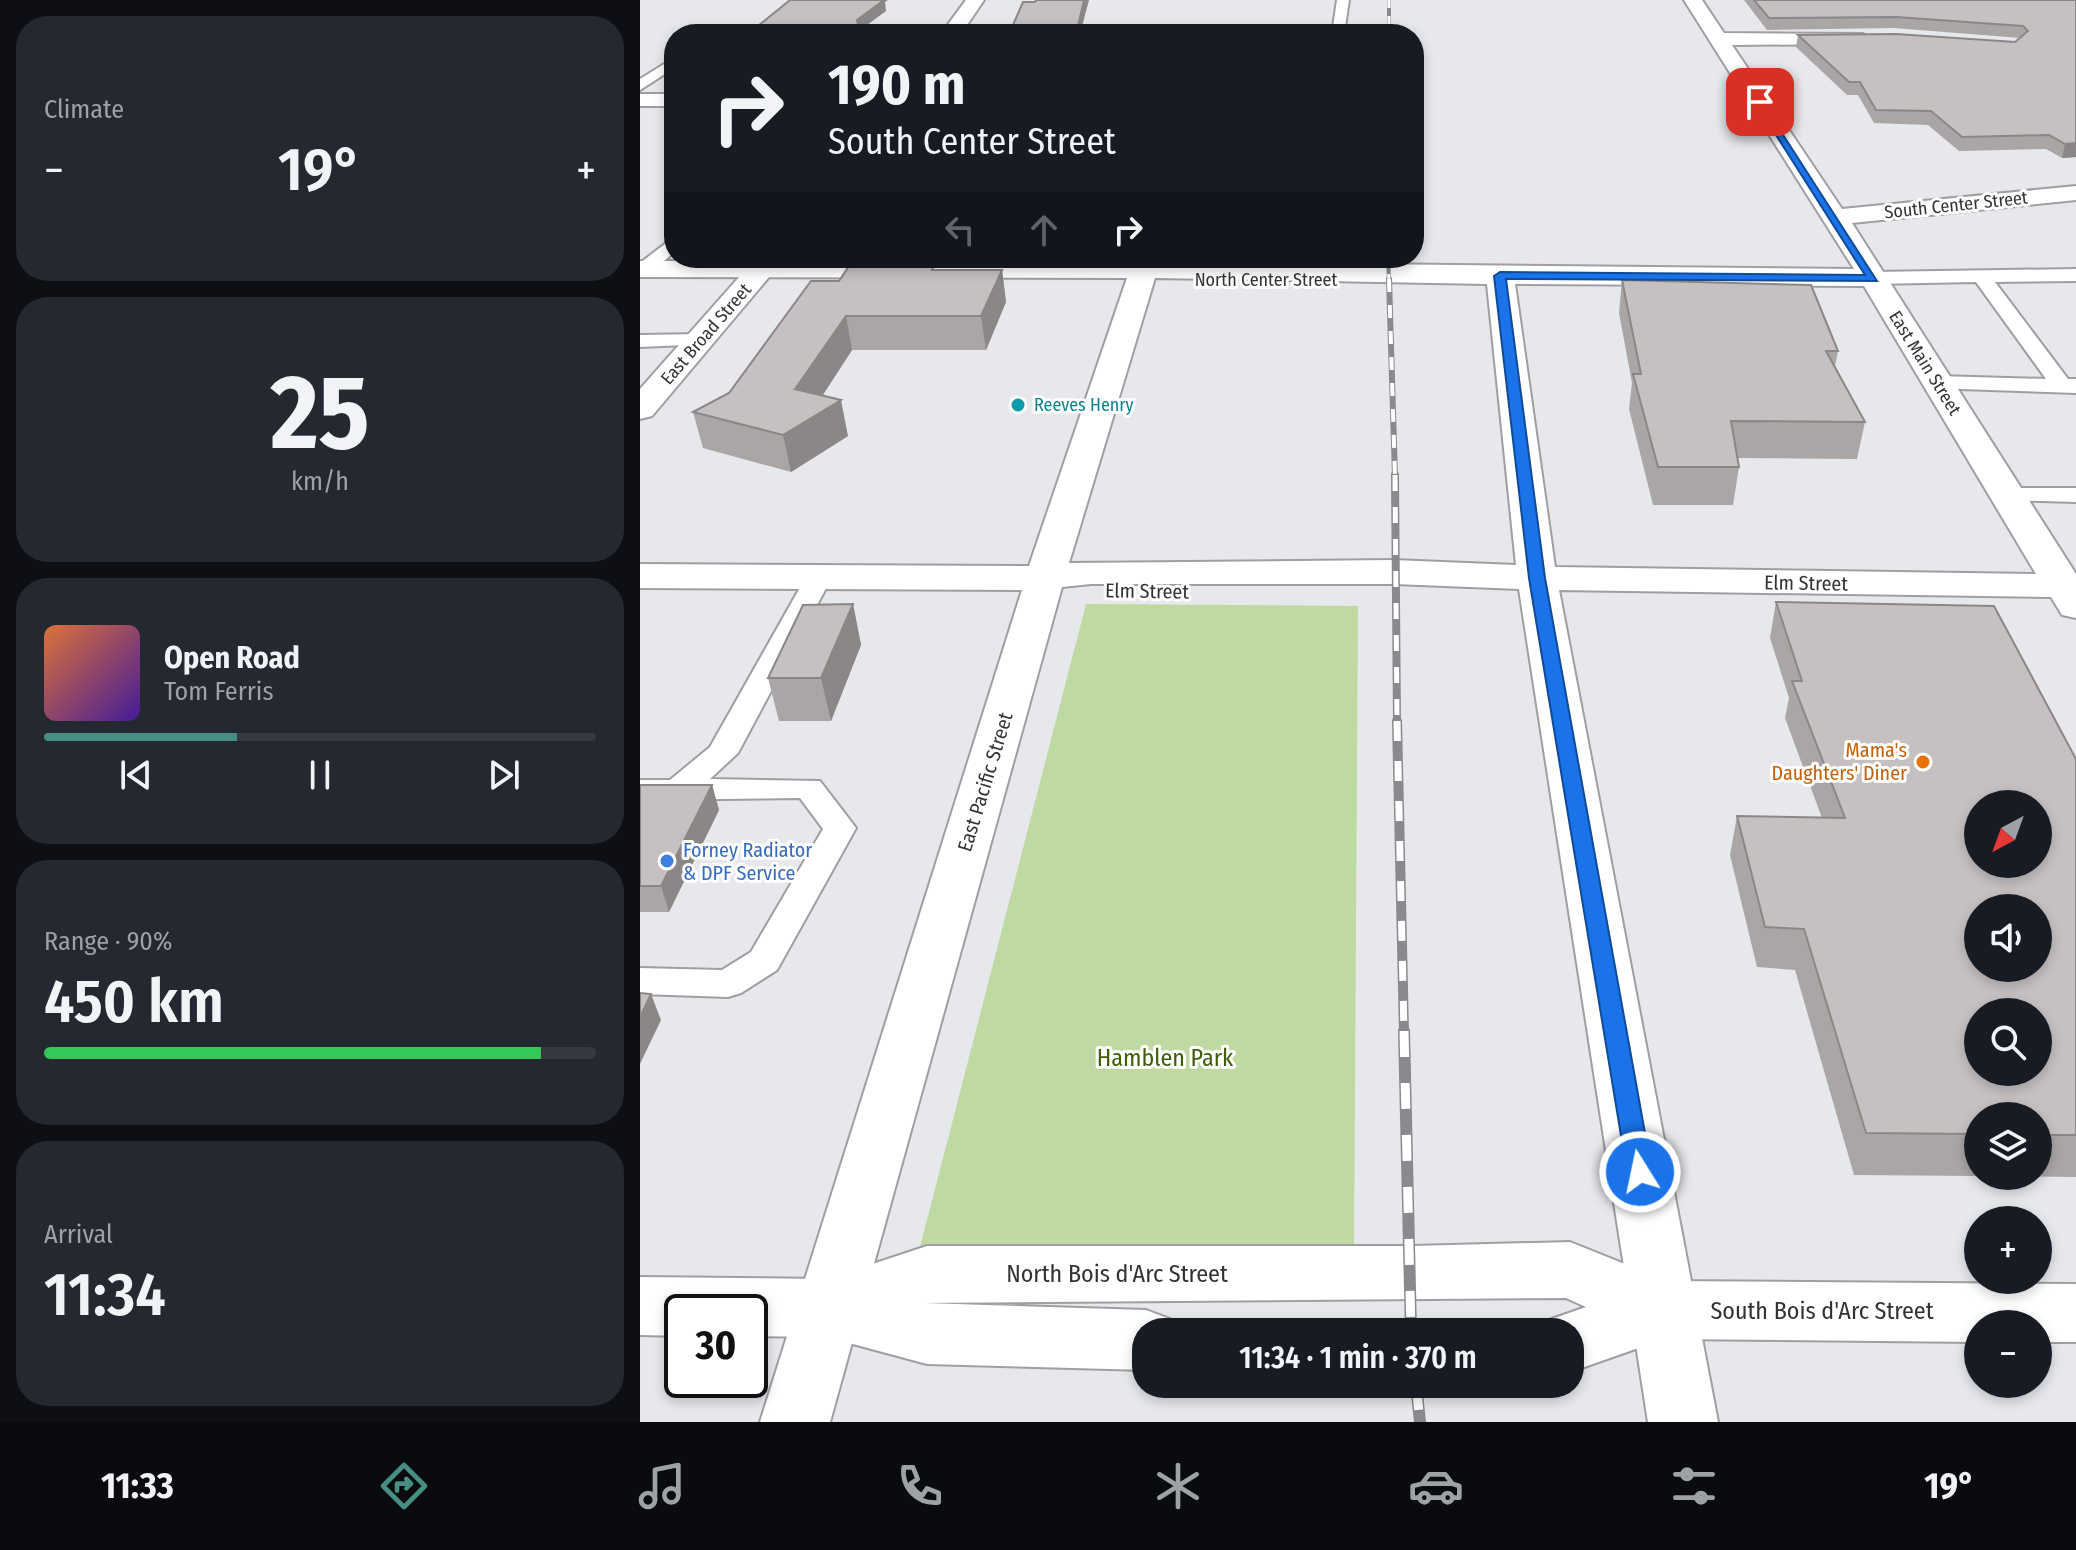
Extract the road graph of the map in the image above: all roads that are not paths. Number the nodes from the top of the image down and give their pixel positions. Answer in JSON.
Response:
{"nodes":[{"id":1,"x":975,"y":0,"type":"edge"},
{"id":2,"x":1343,"y":0,"type":"edge"},
{"id":3,"x":1693,"y":0,"type":"edge"},
{"id":4,"x":958,"y":24,"type":"edge"},
{"id":5,"x":1339,"y":24,"type":"edge"},
{"id":6,"x":1880,"y":37,"type":"edge"},
{"id":7,"x":1718,"y":39,"type":"junction"},
{"id":8,"x":664,"y":69,"type":"edge"},
{"id":9,"x":640,"y":86,"type":"edge"},
{"id":10,"x":640,"y":100,"type":"edge"},
{"id":11,"x":664,"y":100,"type":"edge"},
{"id":12,"x":2076,"y":193,"type":"edge"},
{"id":13,"x":1835,"y":217,"type":"junction"},
{"id":14,"x":664,"y":250,"type":"edge"},
{"id":15,"x":667,"y":268,"type":"edge"},
{"id":16,"x":763,"y":268,"type":"edge"},
{"id":17,"x":1144,"y":268,"type":"edge"},
{"id":18,"x":1153,"y":268,"type":"edge"},
{"id":19,"x":1300,"y":268,"type":"edge"},
{"id":20,"x":642,"y":269,"type":"edge"},
{"id":21,"x":2076,"y":275,"type":"edge"},
{"id":22,"x":1500,"y":276,"type":"junction"},
{"id":23,"x":1389,"y":277,"type":"junction"},
{"id":24,"x":1982,"y":277,"type":"junction"},
{"id":25,"x":1873,"y":278,"type":"junction"},
{"id":26,"x":701,"y":340,"type":"junction"},
{"id":27,"x":640,"y":341,"type":"edge"},
{"id":28,"x":1938,"y":383,"type":"junction"},
{"id":29,"x":2069,"y":386,"type":"edge"},
{"id":30,"x":640,"y":409,"type":"edge"},
{"id":31,"x":2008,"y":495,"type":"junction"},
{"id":32,"x":2076,"y":495,"type":"edge"},
{"id":33,"x":640,"y":576,"type":"edge"},
{"id":34,"x":819,"y":577,"type":"junction"},
{"id":35,"x":1045,"y":578,"type":"junction"},
{"id":36,"x":1537,"y":578,"type":"junction"},
{"id":37,"x":2072,"y":593,"type":"edge"},
{"id":38,"x":678,"y":789,"type":"junction"},
{"id":39,"x":640,"y":790,"type":"edge"},
{"id":40,"x":640,"y":981,"type":"edge"},
{"id":41,"x":1412,"y":1274,"type":"joint"},
{"id":42,"x":640,"y":1306,"type":"edge"},
{"id":43,"x":827,"y":1308,"type":"junction"},
{"id":44,"x":1664,"y":1310,"type":"junction"},
{"id":45,"x":2076,"y":1313,"type":"edge"},
{"id":46,"x":1584,"y":1337,"type":"edge"},
{"id":47,"x":1132,"y":1340,"type":"edge"},
{"id":48,"x":795,"y":1422,"type":"edge"},
{"id":49,"x":1683,"y":1422,"type":"edge"}],
"edges":[{"from":1,"to":4,"type":"street"},
{"from":2,"to":5,"type":"lane"},
{"from":3,"to":7,"type":"street","name":"East Main Street"},
{"from":6,"to":7,"type":"street"},
{"from":7,"to":13,"type":"street","name":"East Main Street"},
{"from":8,"to":9,"type":"lane"},
{"from":10,"to":11,"type":"street"},
{"from":12,"to":13,"type":"street","name":"South Center Street"},
{"from":13,"to":25,"type":"street","name":"East Main Street"},
{"from":14,"to":20,"type":"lane"},
{"from":15,"to":20,"type":"street","name":"North Center Street"},
{"from":16,"to":26,"type":"street","name":"East Broad Street"},
{"from":17,"to":35,"type":"street","name":"East Pacific Street"},
{"from":18,"to":23,"type":"street","name":"North Center Street"},
{"from":19,"to":23,"type":"street","name":"North Center Street"},
{"from":21,"to":24,"type":"lane"},
{"from":22,"to":23,"type":"street"},
{"from":22,"to":25,"type":"street"},
{"from":22,"to":36,"type":"street"},
{"from":24,"to":25,"type":"lane"},
{"from":24,"to":29,"type":"lane"},
{"from":25,"to":28,"type":"street","name":"East Main Street"},
{"from":26,"to":27,"type":"lane"},
{"from":26,"to":30,"type":"street","name":"East Broad Street"},
{"from":28,"to":29,"type":"lane"},
{"from":28,"to":31,"type":"street","name":"East Main Street"},
{"from":31,"to":32,"type":"lane"},
{"from":31,"to":37,"type":"street","name":"East Main Street"},
{"from":33,"to":34,"type":"street","name":"Elm Street"},
{"from":34,"to":35,"type":"street","name":"Elm Street"},
{"from":34,"to":38,"type":"lane"},
{"from":35,"to":36,"type":"street","name":"Elm Street"},
{"from":35,"to":43,"type":"street","name":"East Pacific Street"},
{"from":36,"to":37,"type":"street","name":"Elm Street"},
{"from":36,"to":44,"type":"street"},
{"from":38,"to":39,"type":"lane"},
{"from":38,"to":40,"type":"lane"},
{"from":41,"to":43,"type":"street","name":"North Bois d'Arc Street"},
{"from":41,"to":44,"type":"street","name":"South Bois d'Arc Street"},
{"from":42,"to":43,"type":"street","name":"North Bois d'Arc Street"},
{"from":43,"to":47,"type":"street","name":"North Bois d'Arc Street"},
{"from":43,"to":48,"type":"street","name":"East Pacific Street"},
{"from":44,"to":45,"type":"street","name":"South Bois d'Arc Street"},
{"from":44,"to":46,"type":"street","name":"South Bois d'Arc Street"},
{"from":44,"to":49,"type":"street"}]}
